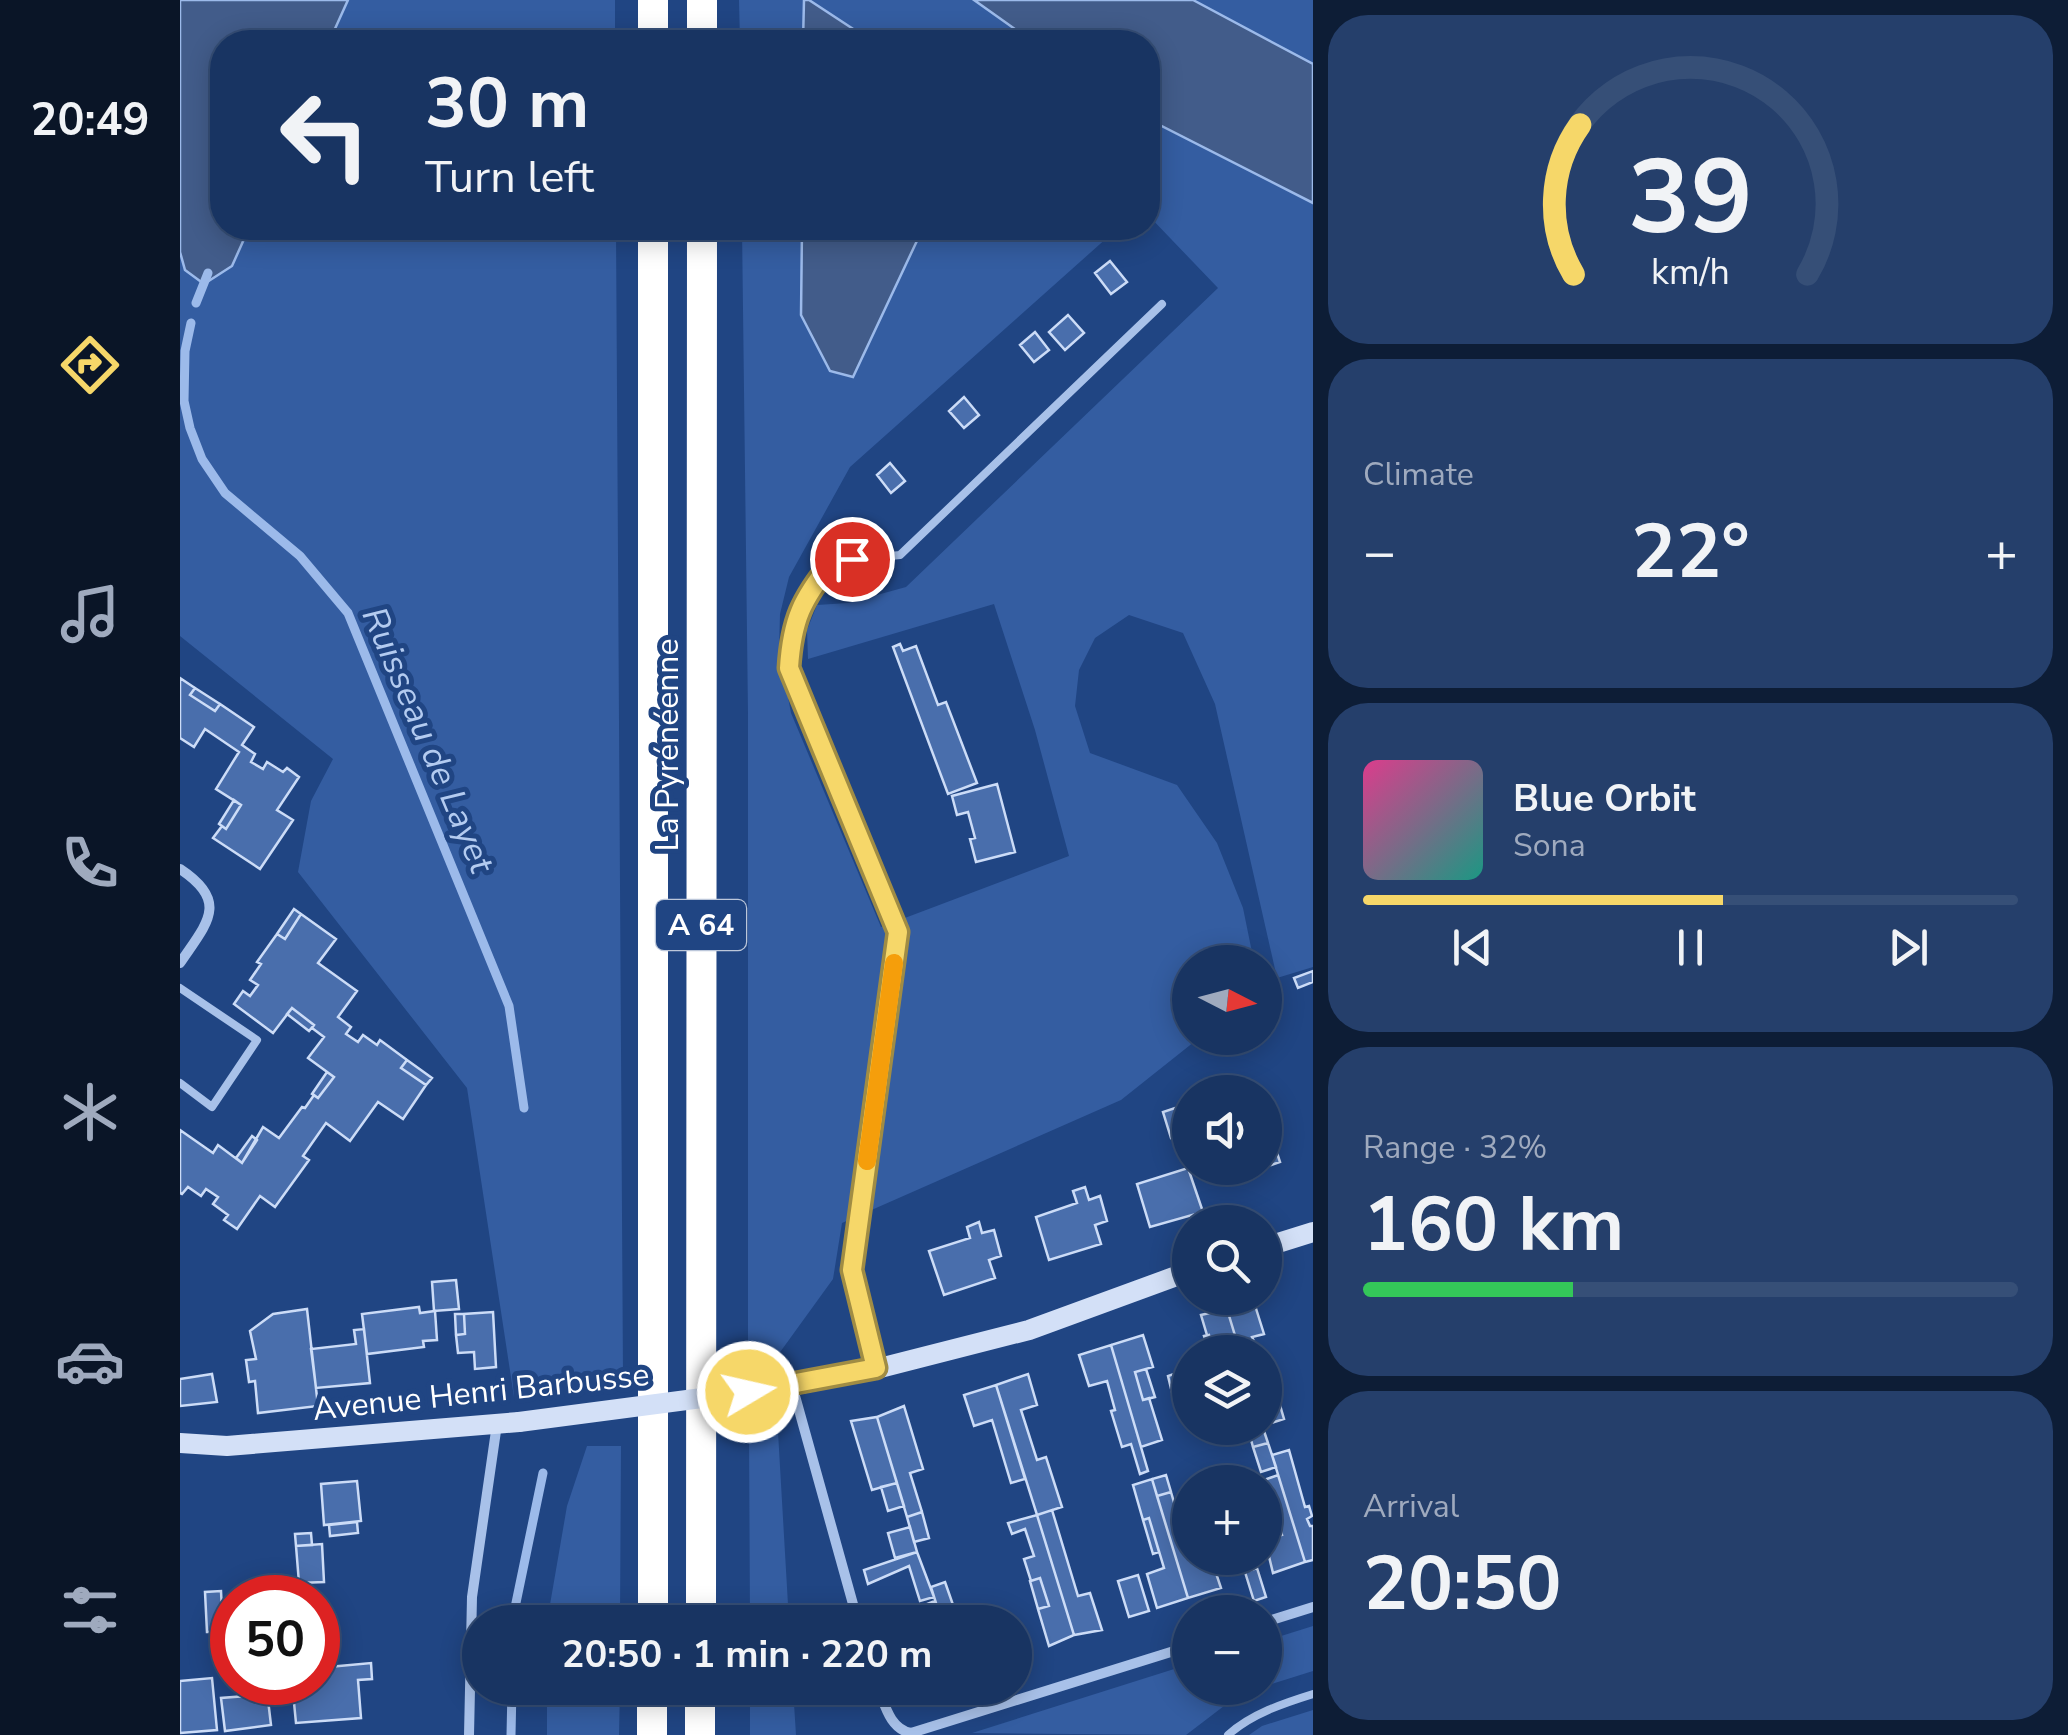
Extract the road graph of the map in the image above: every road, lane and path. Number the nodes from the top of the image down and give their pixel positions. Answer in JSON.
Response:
{"nodes":[{"id":1,"x":653,"y":0,"type":"edge"},
{"id":2,"x":702,"y":0,"type":"edge"},
{"id":3,"x":653,"y":30,"type":"edge"},
{"id":4,"x":702,"y":30,"type":"edge"},
{"id":5,"x":653,"y":240,"type":"edge"},
{"id":6,"x":702,"y":240,"type":"edge"},
{"id":7,"x":1162,"y":304,"type":"dead end"},
{"id":8,"x":180,"y":869,"type":"edge"},
{"id":9,"x":180,"y":963,"type":"edge"},
{"id":10,"x":180,"y":988,"type":"edge"},
{"id":11,"x":180,"y":1084,"type":"edge"},
{"id":12,"x":1313,"y":1232,"type":"edge"},
{"id":13,"x":1282,"y":1242,"type":"edge"},
{"id":14,"x":1172,"y":1278,"type":"edge"},
{"id":15,"x":876,"y":1368,"type":"junction"},
{"id":16,"x":789,"y":1386,"type":"junction"},
{"id":17,"x":496,"y":1424,"type":"junction"},
{"id":18,"x":180,"y":1444,"type":"edge"},
{"id":19,"x":652,"y":1605,"type":"edge"},
{"id":20,"x":700,"y":1605,"type":"edge"},
{"id":21,"x":853,"y":1605,"type":"edge"},
{"id":22,"x":1313,"y":1607,"type":"edge"},
{"id":23,"x":1282,"y":1617,"type":"edge"},
{"id":24,"x":1172,"y":1652,"type":"edge"},
{"id":25,"x":1313,"y":1694,"type":"edge"},
{"id":26,"x":1032,"y":1695,"type":"edge"},
{"id":27,"x":652,"y":1705,"type":"edge"},
{"id":28,"x":700,"y":1705,"type":"edge"},
{"id":29,"x":885,"y":1705,"type":"edge"},
{"id":30,"x":1001,"y":1705,"type":"edge"},
{"id":31,"x":469,"y":1735,"type":"edge"},
{"id":32,"x":652,"y":1735,"type":"edge"},
{"id":33,"x":700,"y":1735,"type":"edge"},
{"id":34,"x":1228,"y":1735,"type":"edge"}],
"edges":[{"from":1,"to":3,"type":"highway"},
{"from":2,"to":4,"type":"highway"},
{"from":5,"to":19,"type":"highway","name":"La Pyrénéenne","number":"A 64"},
{"from":6,"to":20,"type":"highway","name":"La Pyrénéenne","number":"A 64"},
{"from":7,"to":15,"type":"lane"},
{"from":8,"to":9,"type":"street"},
{"from":10,"to":11,"type":"lane"},
{"from":12,"to":13,"type":"main road"},
{"from":14,"to":15,"type":"main road","name":"Avenue Henri Barbusse"},
{"from":15,"to":16,"type":"main road","name":"Avenue Henri Barbusse"},
{"from":16,"to":17,"type":"main road","name":"Avenue Henri Barbusse","bridge":true},
{"from":16,"to":21,"type":"street"},
{"from":17,"to":18,"type":"main road","name":"Avenue Henri Barbusse"},
{"from":17,"to":31,"type":"street"},
{"from":22,"to":23,"type":"street"},
{"from":24,"to":26,"type":"street"},
{"from":25,"to":34,"type":"lane"},
{"from":27,"to":32,"type":"highway"},
{"from":28,"to":33,"type":"highway"},
{"from":29,"to":30,"type":"street"}]}
